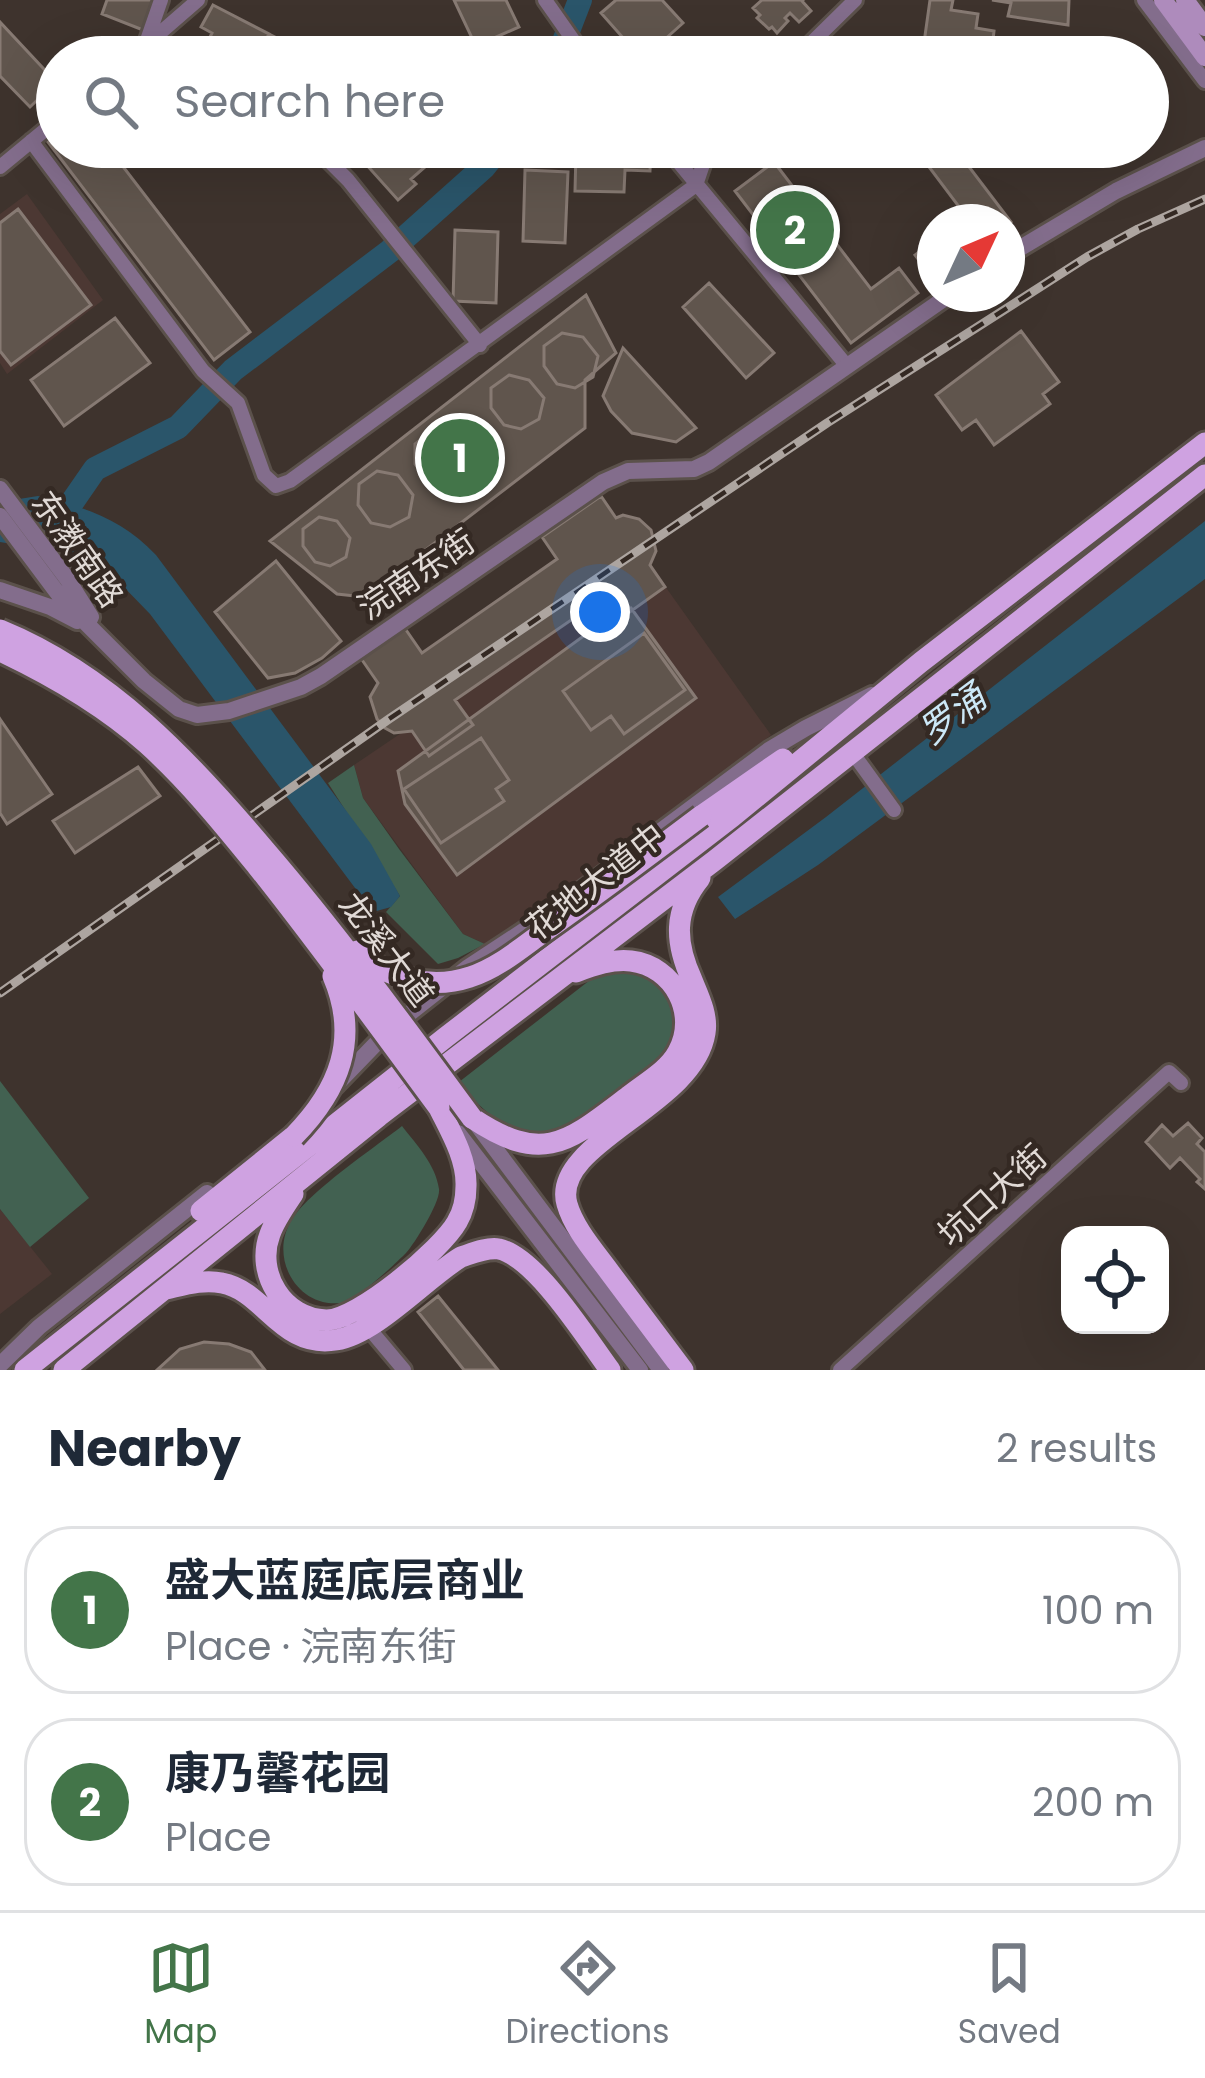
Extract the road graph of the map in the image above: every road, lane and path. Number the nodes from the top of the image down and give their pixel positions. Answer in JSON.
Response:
{"nodes":[{"id":1,"x":161,"y":0,"type":"edge"},
{"id":2,"x":198,"y":0,"type":"edge"},
{"id":3,"x":545,"y":0,"type":"edge"},
{"id":4,"x":855,"y":0,"type":"edge"},
{"id":5,"x":1144,"y":0,"type":"edge"},
{"id":6,"x":1162,"y":0,"type":"edge"},
{"id":7,"x":1185,"y":0,"type":"edge"},
{"id":8,"x":1205,"y":26,"type":"edge"},
{"id":9,"x":146,"y":36,"type":"edge"},
{"id":10,"x":157,"y":36,"type":"edge"},
{"id":11,"x":570,"y":36,"type":"edge"},
{"id":12,"x":818,"y":36,"type":"edge"},
{"id":13,"x":1205,"y":57,"type":"edge"},
{"id":14,"x":1205,"y":82,"type":"edge"},
{"id":15,"x":36,"y":137,"type":"edge"},
{"id":16,"x":31,"y":141,"type":"junction"},
{"id":17,"x":36,"y":148,"type":"edge"},
{"id":18,"x":1205,"y":148,"type":"edge"},
{"id":19,"x":1169,"y":166,"type":"edge"},
{"id":20,"x":0,"y":167,"type":"edge"},
{"id":21,"x":51,"y":168,"type":"edge"},
{"id":22,"x":334,"y":168,"type":"edge"},
{"id":23,"x":683,"y":168,"type":"edge"},
{"id":24,"x":702,"y":168,"type":"edge"},
{"id":25,"x":1165,"y":168,"type":"edge"},
{"id":26,"x":696,"y":185,"type":"junction"},
{"id":27,"x":1025,"y":245,"type":"edge"},
{"id":28,"x":925,"y":312,"type":"edge"},
{"id":29,"x":480,"y":345,"type":"junction"},
{"id":30,"x":847,"y":366,"type":"junction"},
{"id":31,"x":1205,"y":443,"type":"edge"},
{"id":32,"x":1205,"y":475,"type":"edge"},
{"id":33,"x":3,"y":493,"type":"edge"},
{"id":34,"x":0,"y":516,"type":"edge"},
{"id":35,"x":45,"y":563,"type":"junction"},
{"id":36,"x":0,"y":590,"type":"edge"},
{"id":37,"x":0,"y":630,"type":"edge"},
{"id":38,"x":100,"y":634,"type":"junction"},
{"id":39,"x":0,"y":651,"type":"edge"},
{"id":40,"x":921,"y":662,"type":"junction"},
{"id":41,"x":879,"y":692,"type":"junction"},
{"id":42,"x":851,"y":752,"type":"junction"},
{"id":43,"x":894,"y":810,"type":"dead end"},
{"id":44,"x":714,"y":860,"type":"junction"},
{"id":45,"x":319,"y":927,"type":"junction"},
{"id":46,"x":678,"y":974,"type":"junction"},
{"id":47,"x":548,"y":985,"type":"junction"},
{"id":48,"x":1180,"y":1084,"type":"dead end"},
{"id":49,"x":439,"y":1108,"type":"junction"},
{"id":50,"x":472,"y":1118,"type":"junction"},
{"id":51,"x":306,"y":1175,"type":"junction"},
{"id":52,"x":160,"y":1290,"type":"junction"},
{"id":53,"x":597,"y":1300,"type":"junction"},
{"id":54,"x":367,"y":1326,"type":"junction"},
{"id":55,"x":0,"y":1365,"type":"edge"},
{"id":56,"x":14,"y":1370,"type":"edge"},
{"id":57,"x":25,"y":1370,"type":"edge"},
{"id":58,"x":64,"y":1370,"type":"edge"},
{"id":59,"x":404,"y":1370,"type":"edge"},
{"id":60,"x":610,"y":1370,"type":"edge"},
{"id":61,"x":640,"y":1370,"type":"edge"},
{"id":62,"x":661,"y":1370,"type":"edge"},
{"id":63,"x":682,"y":1370,"type":"edge"},
{"id":64,"x":840,"y":1370,"type":"edge"}],
"edges":[{"from":1,"to":9,"type":"street"},
{"from":2,"to":10,"type":"street"},
{"from":3,"to":11,"type":"street"},
{"from":4,"to":12,"type":"street"},
{"from":5,"to":14,"type":"street"},
{"from":6,"to":13,"type":"main road"},
{"from":7,"to":8,"type":"main road"},
{"from":15,"to":16,"type":"street"},
{"from":16,"to":17,"type":"street"},
{"from":16,"to":20,"type":"street"},
{"from":18,"to":19,"type":"street"},
{"from":21,"to":29,"type":"street"},
{"from":22,"to":29,"type":"street"},
{"from":23,"to":26,"type":"street"},
{"from":24,"to":26,"type":"street"},
{"from":25,"to":27,"type":"street"},
{"from":26,"to":29,"type":"street"},
{"from":26,"to":30,"type":"street"},
{"from":28,"to":30,"type":"street","name":"浣南东街"},
{"from":30,"to":38,"type":"street","name":"浣南东街"},
{"from":31,"to":40,"type":"main road","name":"花地大道中"},
{"from":32,"to":42,"type":"main road","name":"花地大道中"},
{"from":33,"to":35,"type":"street","name":"东漖南路"},
{"from":34,"to":35,"type":"street","name":"东漖南路"},
{"from":35,"to":38,"type":"street","name":"东漖南路"},
{"from":36,"to":38,"type":"street"},
{"from":37,"to":45,"type":"main road","name":"龙溪大道","bridge":true},
{"from":39,"to":45,"type":"main road","name":"龙溪大道","bridge":true},
{"from":40,"to":41,"type":"main road"},
{"from":40,"to":57,"type":"main road","name":"花地大道中"},
{"from":41,"to":45,"type":"main road","bridge":true},
{"from":41,"to":55,"type":"street"},
{"from":42,"to":43,"type":"street"},
{"from":42,"to":44,"type":"main road","name":"花地大道中"},
{"from":44,"to":46,"type":"main road"},
{"from":44,"to":47,"type":"main road","name":"花地大道中"},
{"from":45,"to":49,"type":"main road","name":"龙溪大道","bridge":true},
{"from":45,"to":50,"type":"main road","name":"龙溪大道","bridge":true},
{"from":45,"to":56,"type":"main road","bridge":true},
{"from":46,"to":47,"type":"main road"},
{"from":46,"to":50,"type":"main road"},
{"from":46,"to":63,"type":"main road"},
{"from":47,"to":51,"type":"main road","name":"花地大道中"},
{"from":48,"to":64,"type":"street","name":"坑口大街"},
{"from":49,"to":51,"type":"main road"},
{"from":49,"to":53,"type":"street","name":"龙溪大道"},
{"from":50,"to":53,"type":"street","name":"龙溪大道"},
{"from":51,"to":52,"type":"main road","name":"花地大道中"},
{"from":52,"to":54,"type":"main road"},
{"from":52,"to":58,"type":"main road","name":"花地大道中"},
{"from":53,"to":61,"type":"street","name":"龙溪大道"},
{"from":53,"to":62,"type":"street","name":"龙溪大道"},
{"from":54,"to":59,"type":"street"},
{"from":54,"to":60,"type":"main road"}]}
